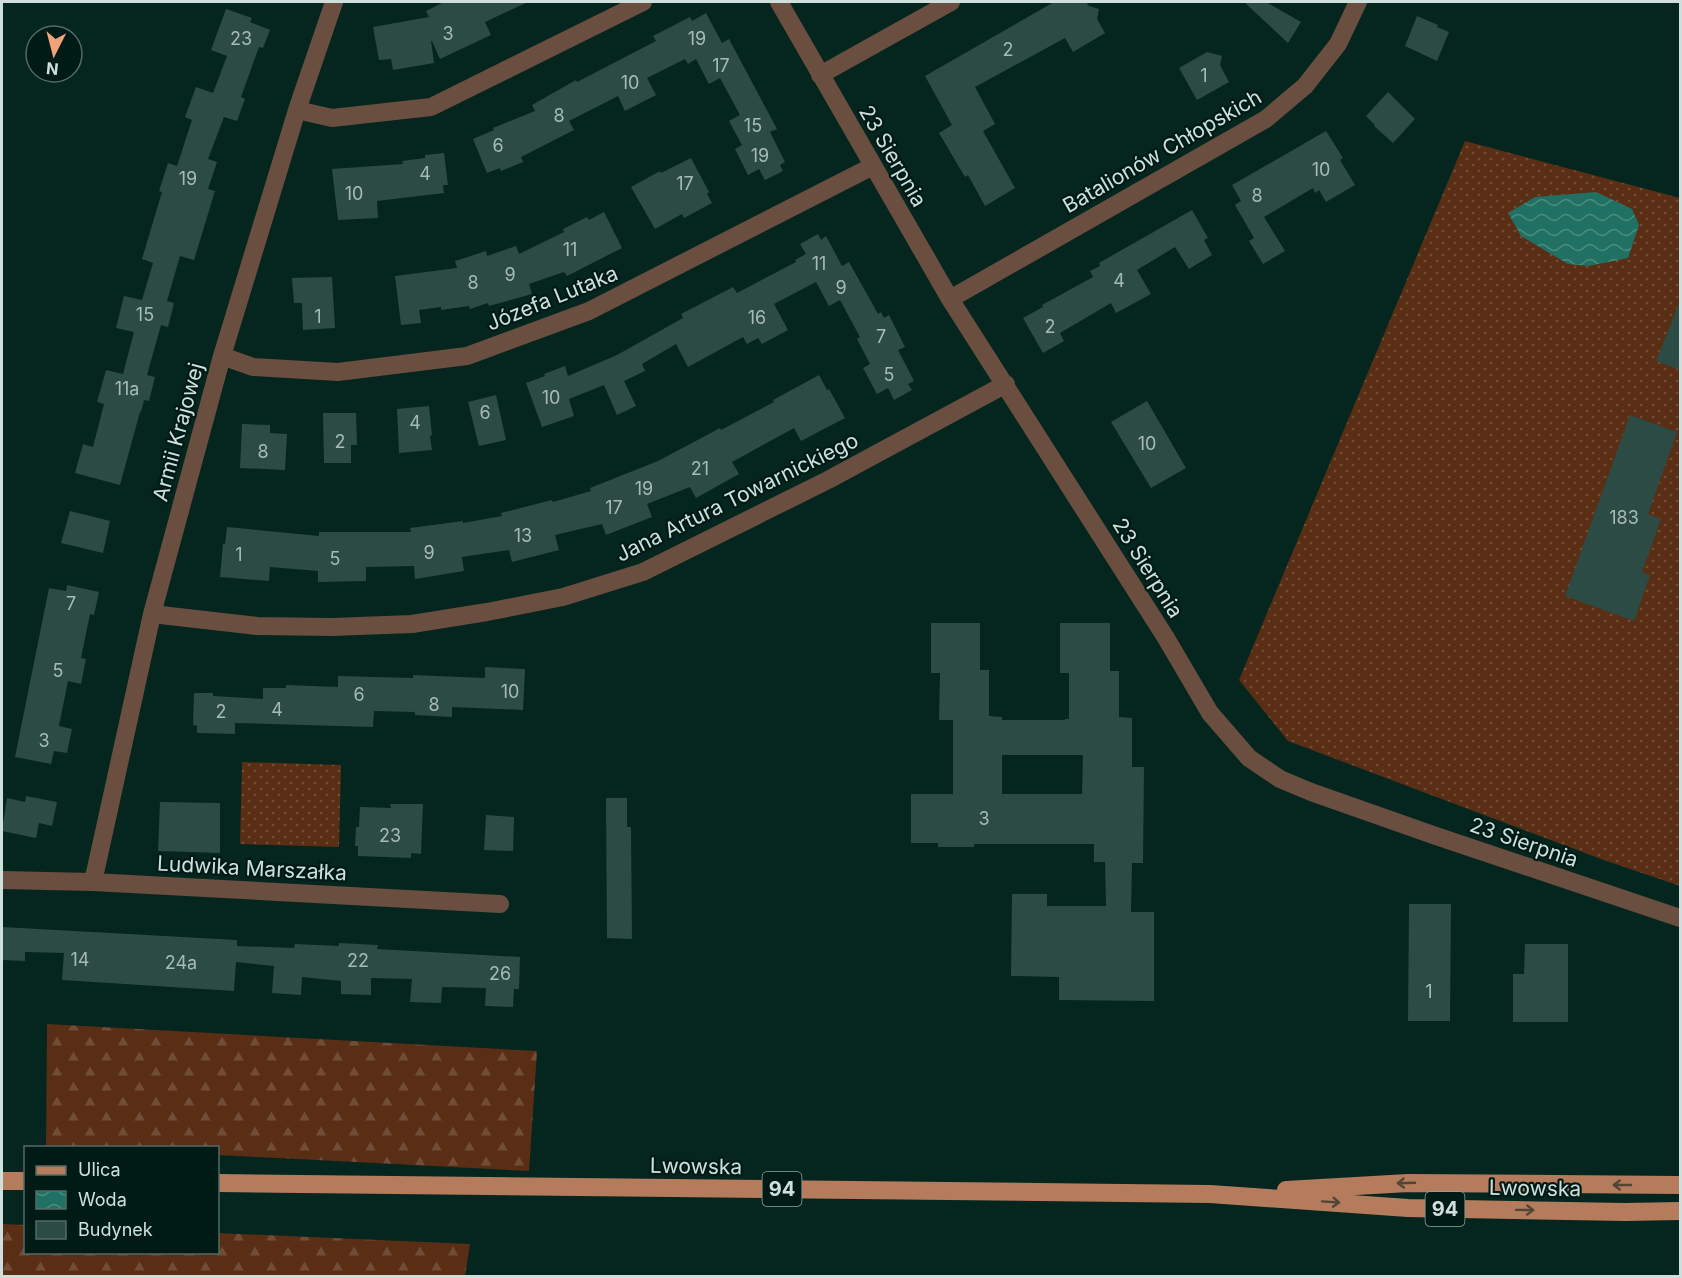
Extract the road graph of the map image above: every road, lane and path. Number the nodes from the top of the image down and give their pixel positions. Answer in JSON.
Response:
{"nodes":[{"id":1,"x":334,"y":2,"type":"edge"},
{"id":2,"x":643,"y":2,"type":"edge"},
{"id":3,"x":779,"y":2,"type":"edge"},
{"id":4,"x":951,"y":2,"type":"edge"},
{"id":5,"x":1358,"y":2,"type":"edge"},
{"id":6,"x":820,"y":75,"type":"junction"},
{"id":7,"x":297,"y":110,"type":"junction"},
{"id":8,"x":873,"y":166,"type":"junction"},
{"id":9,"x":950,"y":299,"type":"junction"},
{"id":10,"x":222,"y":356,"type":"junction"},
{"id":11,"x":1006,"y":384,"type":"junction"},
{"id":12,"x":152,"y":614,"type":"junction"},
{"id":13,"x":2,"y":880,"type":"edge"},
{"id":14,"x":93,"y":882,"type":"junction"},
{"id":15,"x":500,"y":904,"type":"dead end"},
{"id":16,"x":1680,"y":918,"type":"edge"},
{"id":17,"x":2,"y":1181,"type":"edge"},
{"id":18,"x":24,"y":1181,"type":"edge"},
{"id":19,"x":219,"y":1183,"type":"edge"},
{"id":20,"x":1680,"y":1185,"type":"edge"},
{"id":21,"x":1210,"y":1194,"type":"junction"},
{"id":22,"x":1680,"y":1211,"type":"edge"}],
"edges":[{"from":1,"to":7,"type":"street","name":"Armii Krajowej"},
{"from":2,"to":7,"type":"street"},
{"from":3,"to":6,"type":"street","name":"23 Sierpnia"},
{"from":4,"to":6,"type":"street"},
{"from":5,"to":9,"type":"street","name":"Batalionów Chłopskich"},
{"from":6,"to":8,"type":"street","name":"23 Sierpnia"},
{"from":7,"to":10,"type":"street","name":"Armii Krajowej"},
{"from":8,"to":9,"type":"street","name":"23 Sierpnia"},
{"from":8,"to":10,"type":"street","name":"Józefa Lutaka"},
{"from":9,"to":11,"type":"street","name":"23 Sierpnia"},
{"from":10,"to":12,"type":"street","name":"Armii Krajowej"},
{"from":11,"to":12,"type":"street","name":"Jana Artura Towarnickiego"},
{"from":11,"to":16,"type":"street","name":"23 Sierpnia"},
{"from":12,"to":14,"type":"street","name":"Armii Krajowej"},
{"from":13,"to":14,"type":"street","name":"Ludwika Marszałka"},
{"from":14,"to":15,"type":"street","name":"Ludwika Marszałka"},
{"from":17,"to":18,"type":"main road"},
{"from":19,"to":21,"type":"main road","name":"Lwowska","number":"94"},
{"from":20,"to":21,"type":"main road","name":"Lwowska","number":"94","one_way":true},
{"from":21,"to":22,"type":"main road","name":"Lwowska","number":"94","one_way":true}]}
